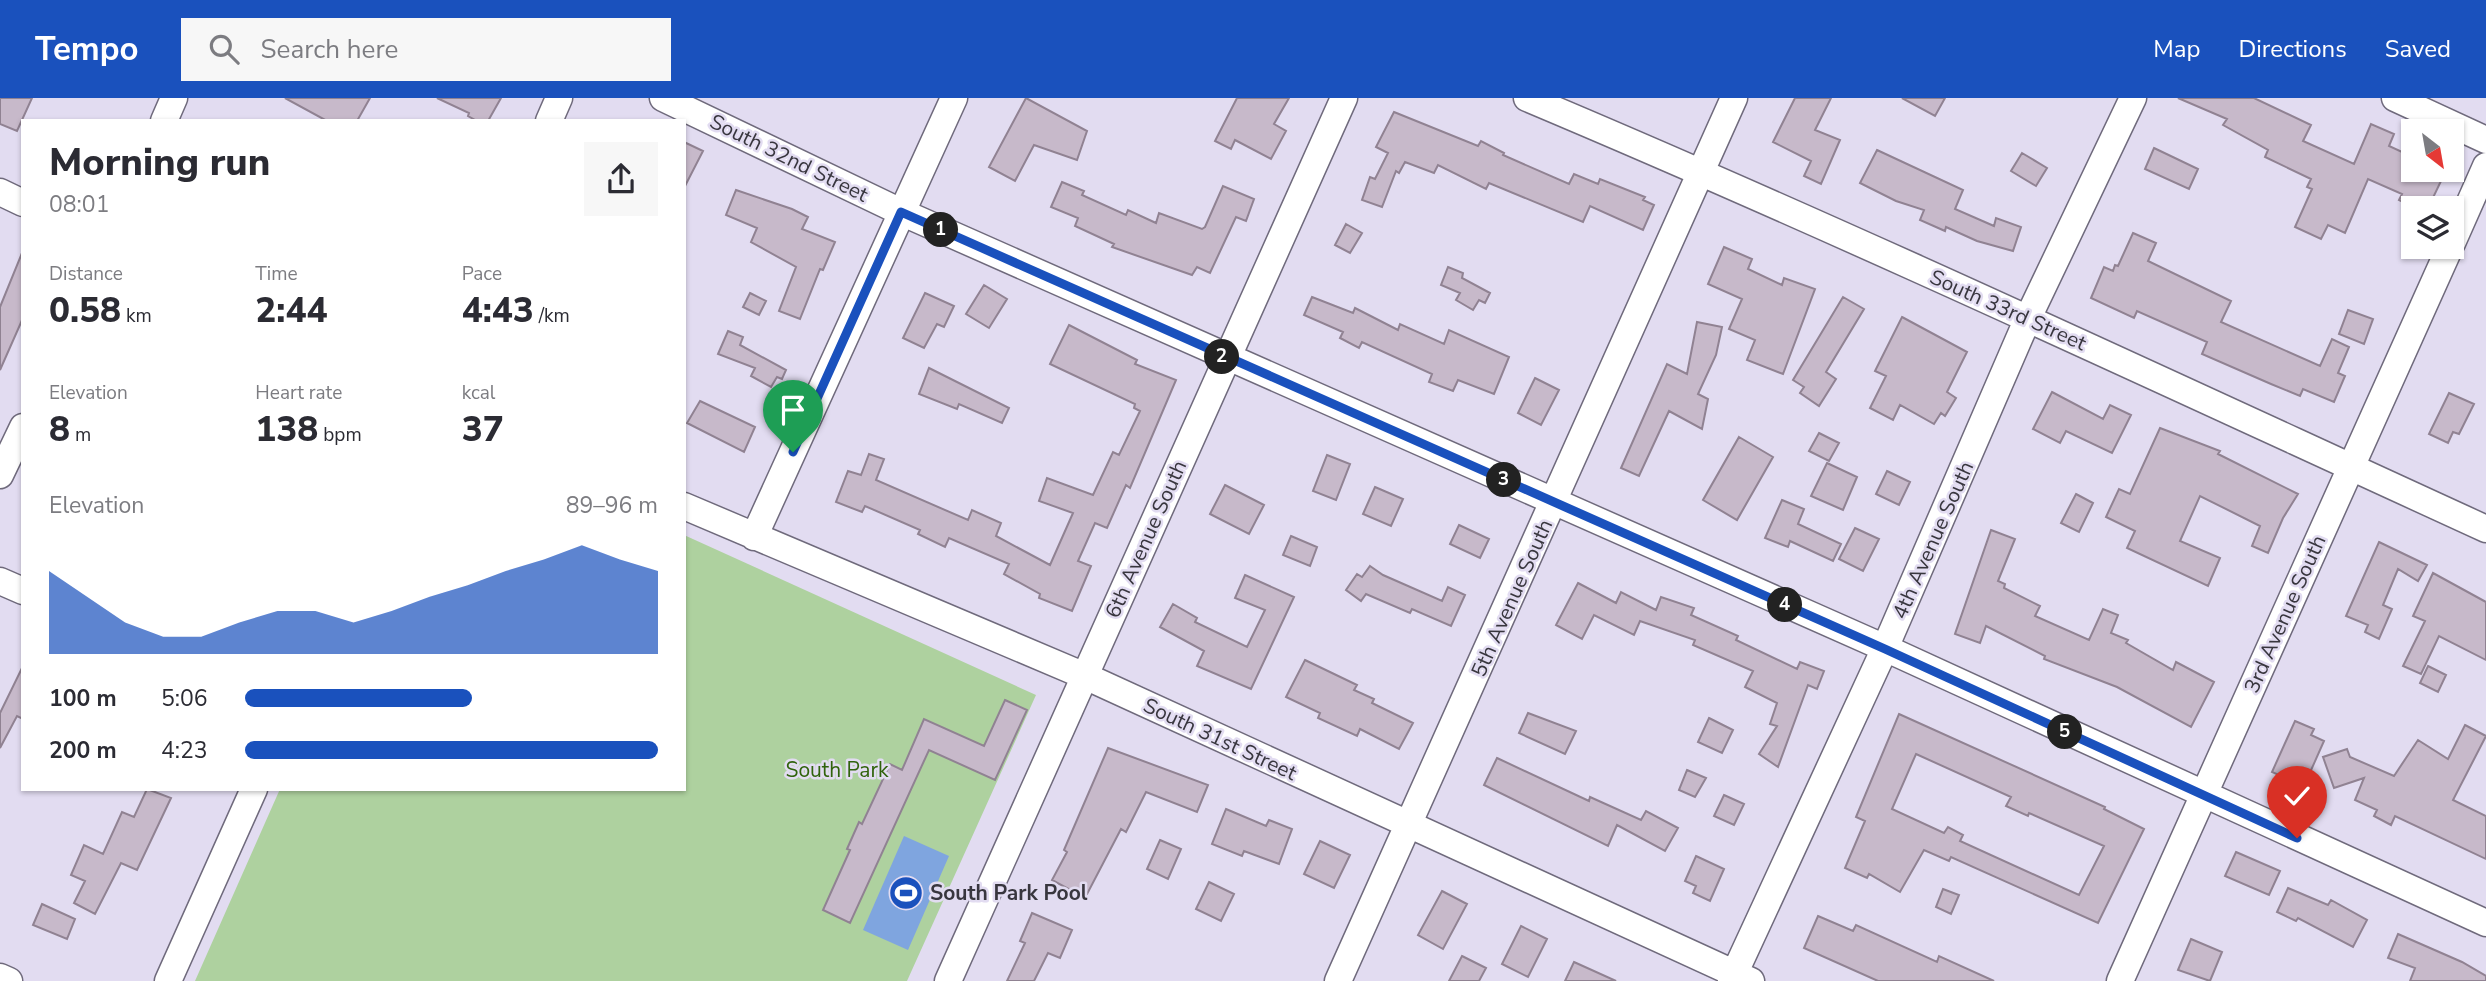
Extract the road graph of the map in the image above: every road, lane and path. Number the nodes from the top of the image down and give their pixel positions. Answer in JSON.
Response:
{"nodes":[{"id":1,"x":173,"y":98,"type":"edge"},
{"id":2,"x":559,"y":98,"type":"edge"},
{"id":3,"x":663,"y":98,"type":"edge"},
{"id":4,"x":954,"y":98,"type":"edge"},
{"id":5,"x":1343,"y":98,"type":"edge"},
{"id":6,"x":1527,"y":98,"type":"edge"},
{"id":7,"x":1734,"y":98,"type":"edge"},
{"id":8,"x":2133,"y":98,"type":"edge"},
{"id":9,"x":2395,"y":98,"type":"edge"},
{"id":10,"x":165,"y":119,"type":"edge"},
{"id":11,"x":550,"y":119,"type":"edge"},
{"id":12,"x":2486,"y":140,"type":"edge"},
{"id":13,"x":2486,"y":166,"type":"edge"},
{"id":14,"x":1699,"y":171,"type":"junction"},
{"id":15,"x":0,"y":192,"type":"edge"},
{"id":16,"x":21,"y":202,"type":"edge"},
{"id":17,"x":901,"y":212,"type":"junction"},
{"id":18,"x":2464,"y":216,"type":"edge"},
{"id":19,"x":2445,"y":259,"type":"edge"},
{"id":20,"x":2028,"y":318,"type":"junction"},
{"id":21,"x":1227,"y":359,"type":"junction"},
{"id":22,"x":21,"y":431,"type":"edge"},
{"id":23,"x":2351,"y":467,"type":"junction"},
{"id":24,"x":0,"y":475,"type":"edge"},
{"id":25,"x":1554,"y":502,"type":"junction"},
{"id":26,"x":686,"y":507,"type":"edge"},
{"id":27,"x":2486,"y":529,"type":"edge"},
{"id":28,"x":754,"y":537,"type":"junction"},
{"id":29,"x":0,"y":581,"type":"edge"},
{"id":30,"x":21,"y":590,"type":"edge"},
{"id":31,"x":1885,"y":649,"type":"junction"},
{"id":32,"x":1085,"y":676,"type":"junction"},
{"id":33,"x":253,"y":791,"type":"edge"},
{"id":34,"x":2202,"y":796,"type":"junction"},
{"id":35,"x":1409,"y":825,"type":"junction"},
{"id":36,"x":2486,"y":923,"type":"edge"},
{"id":37,"x":0,"y":977,"type":"edge"},
{"id":38,"x":1739,"y":979,"type":"edge"},
{"id":39,"x":9,"y":981,"type":"edge"},
{"id":40,"x":168,"y":981,"type":"edge"},
{"id":41,"x":948,"y":981,"type":"edge"},
{"id":42,"x":1338,"y":981,"type":"edge"},
{"id":43,"x":2120,"y":981,"type":"edge"}],
"edges":[{"from":1,"to":10,"type":"street"},
{"from":2,"to":11,"type":"street"},
{"from":3,"to":17,"type":"street","name":"South 32nd Street"},
{"from":4,"to":17,"type":"street"},
{"from":5,"to":21,"type":"street","name":"6th Avenue South"},
{"from":6,"to":14,"type":"street","name":"South 33rd Street"},
{"from":7,"to":14,"type":"street","name":"5th Avenue South"},
{"from":8,"to":20,"type":"street","name":"4th Avenue South"},
{"from":9,"to":12,"type":"street"},
{"from":13,"to":18,"type":"street","name":"3rd Avenue South"},
{"from":14,"to":20,"type":"street","name":"South 33rd Street"},
{"from":14,"to":25,"type":"street","name":"5th Avenue South"},
{"from":15,"to":16,"type":"street"},
{"from":17,"to":21,"type":"street","name":"South 32nd Street"},
{"from":17,"to":28,"type":"street"},
{"from":19,"to":23,"type":"street","name":"3rd Avenue South"},
{"from":20,"to":23,"type":"street","name":"South 33rd Street"},
{"from":20,"to":31,"type":"street","name":"4th Avenue South"},
{"from":21,"to":25,"type":"street","name":"South 32nd Street"},
{"from":21,"to":32,"type":"street","name":"6th Avenue South"},
{"from":22,"to":24,"type":"street"},
{"from":23,"to":27,"type":"street","name":"South 33rd Street"},
{"from":23,"to":34,"type":"street","name":"3rd Avenue South"},
{"from":25,"to":31,"type":"street","name":"South 32nd Street"},
{"from":25,"to":35,"type":"street","name":"5th Avenue South"},
{"from":26,"to":28,"type":"street","name":"South 31st Street"},
{"from":28,"to":32,"type":"street","name":"South 31st Street"},
{"from":29,"to":30,"type":"street"},
{"from":31,"to":34,"type":"street","name":"South 32nd Street"},
{"from":31,"to":38,"type":"street","name":"4th Avenue South"},
{"from":32,"to":35,"type":"street","name":"South 31st Street"},
{"from":32,"to":41,"type":"street","name":"6th Avenue South"},
{"from":33,"to":40,"type":"street"},
{"from":34,"to":36,"type":"street","name":"South 32nd Street"},
{"from":34,"to":43,"type":"street","name":"3rd Avenue South"},
{"from":35,"to":38,"type":"street","name":"South 31st Street"},
{"from":35,"to":42,"type":"street","name":"5th Avenue South"},
{"from":37,"to":39,"type":"street"}]}
